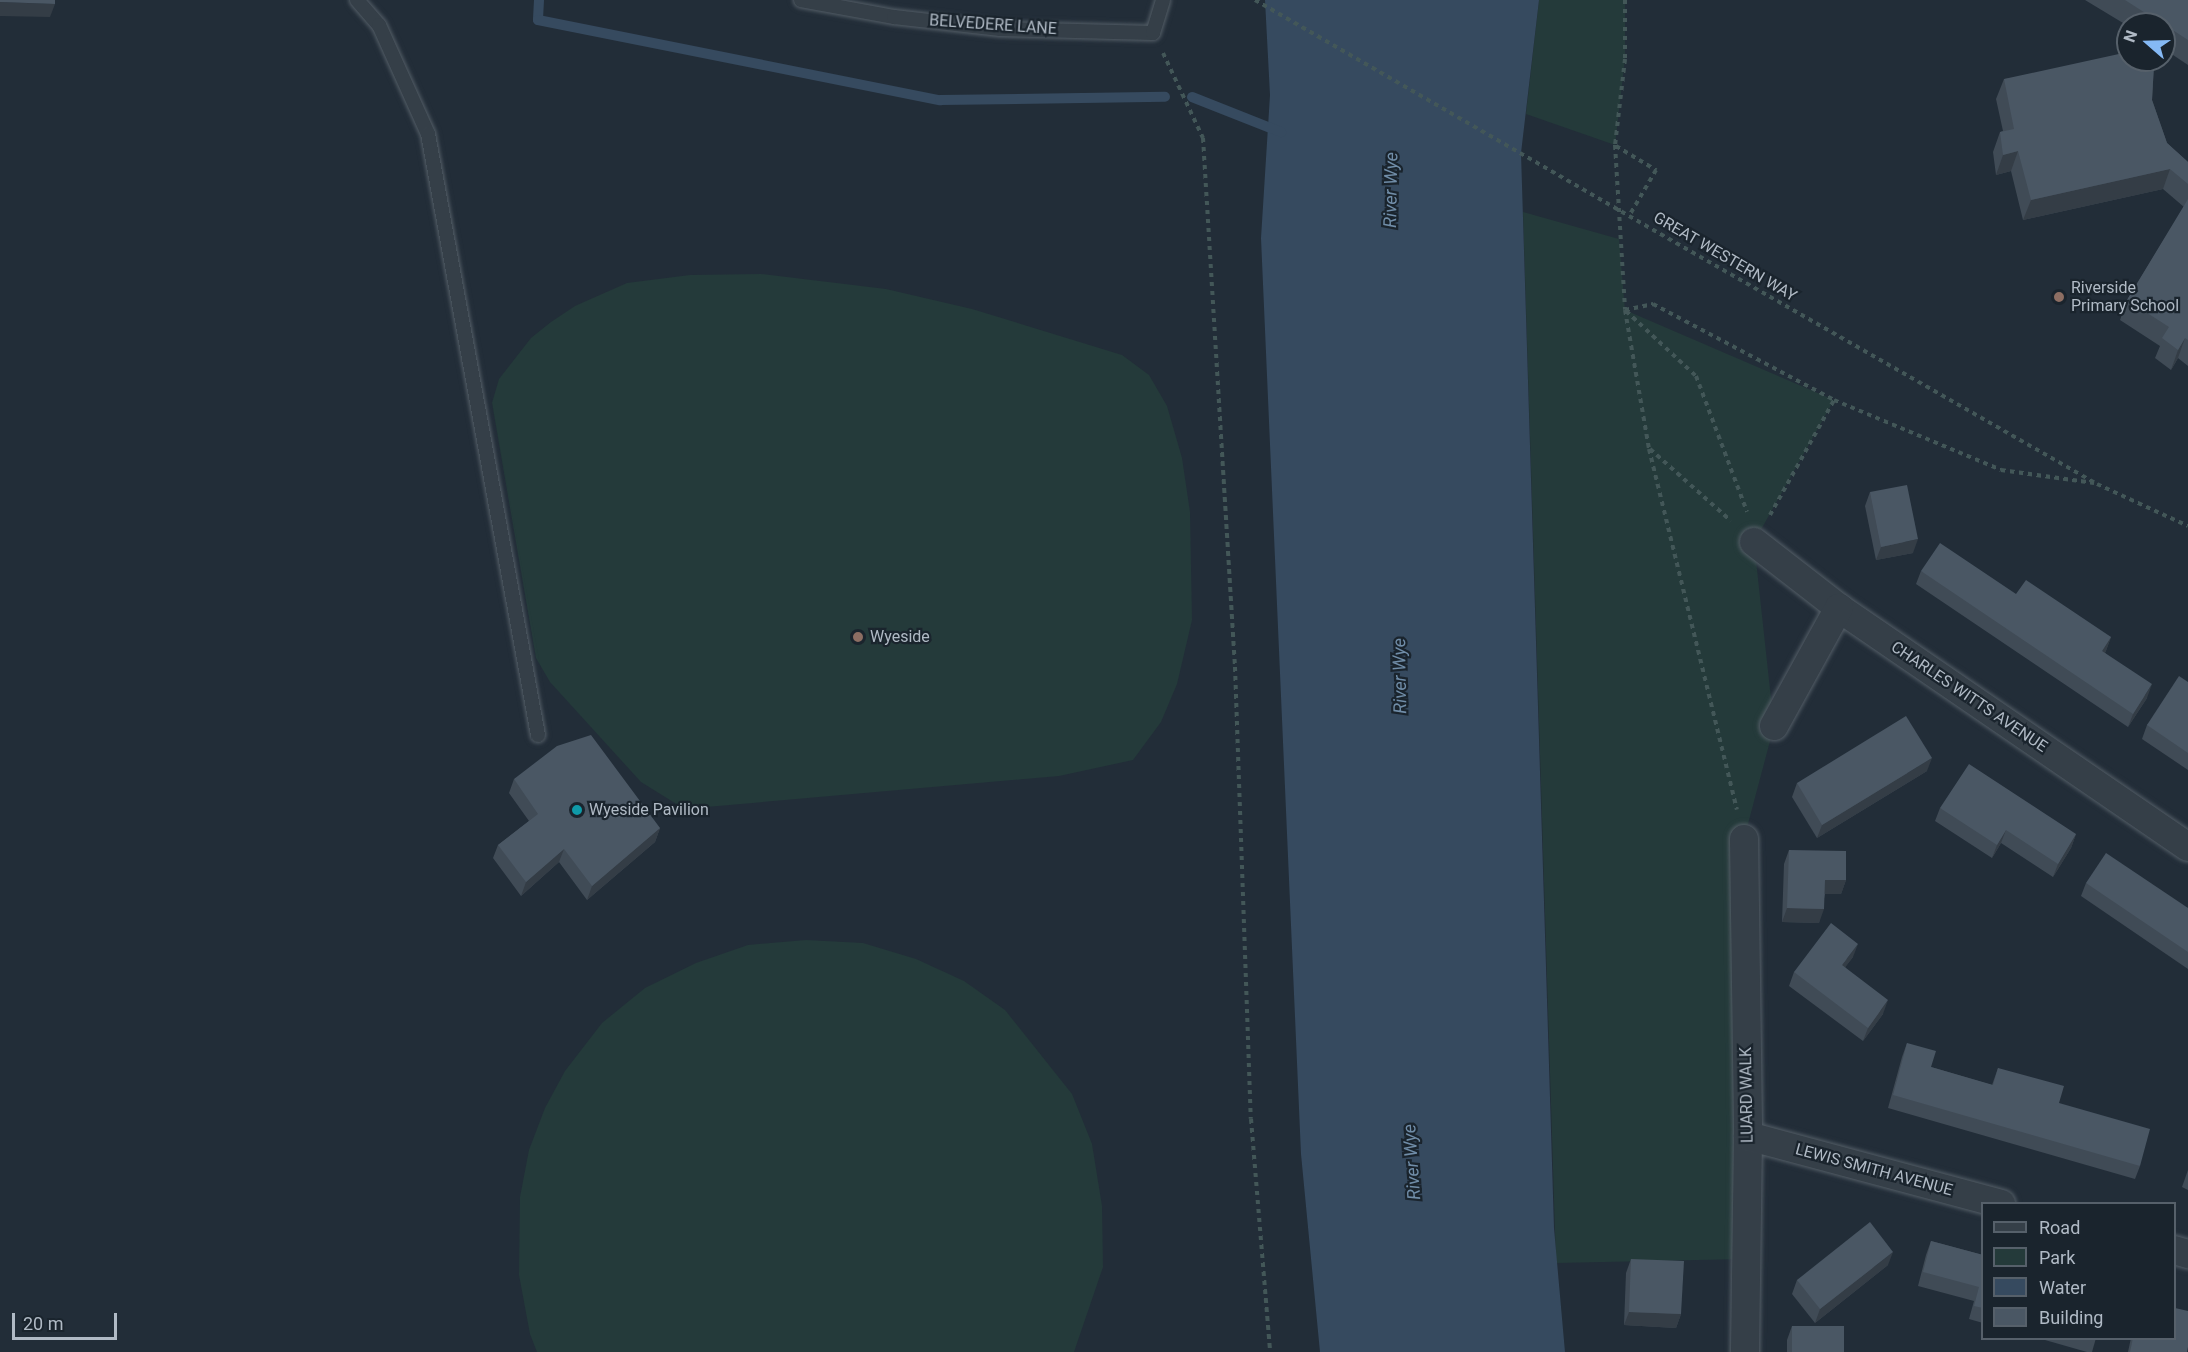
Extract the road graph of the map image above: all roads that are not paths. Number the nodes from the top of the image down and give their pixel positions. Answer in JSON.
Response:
{"nodes":[{"id":1,"x":357,"y":0,"type":"edge"},
{"id":2,"x":801,"y":0,"type":"edge"},
{"id":3,"x":1163,"y":0,"type":"edge"},
{"id":4,"x":1754,"y":542,"type":"road end"},
{"id":5,"x":1839,"y":608,"type":"junction"},
{"id":6,"x":1774,"y":726,"type":"dead end"},
{"id":7,"x":538,"y":735,"type":"dead end"},
{"id":8,"x":1744,"y":839,"type":"road end"},
{"id":9,"x":2188,"y":848,"type":"edge"},
{"id":10,"x":1748,"y":1136,"type":"junction"},
{"id":11,"x":1997,"y":1202,"type":"edge"},
{"id":12,"x":1745,"y":1352,"type":"edge"}],
"edges":[{"from":1,"to":7,"type":"lane"},
{"from":2,"to":3,"type":"lane","name":"BELVEDERE LANE"},
{"from":4,"to":5,"type":"street","name":"CHARLES WITTS AVENUE"},
{"from":5,"to":6,"type":"street"},
{"from":5,"to":9,"type":"street","name":"CHARLES WITTS AVENUE"},
{"from":8,"to":10,"type":"street","name":"LUARD WALK"},
{"from":10,"to":11,"type":"street","name":"LEWIS SMITH AVENUE"},
{"from":10,"to":12,"type":"street","name":"LUARD WALK"}]}
